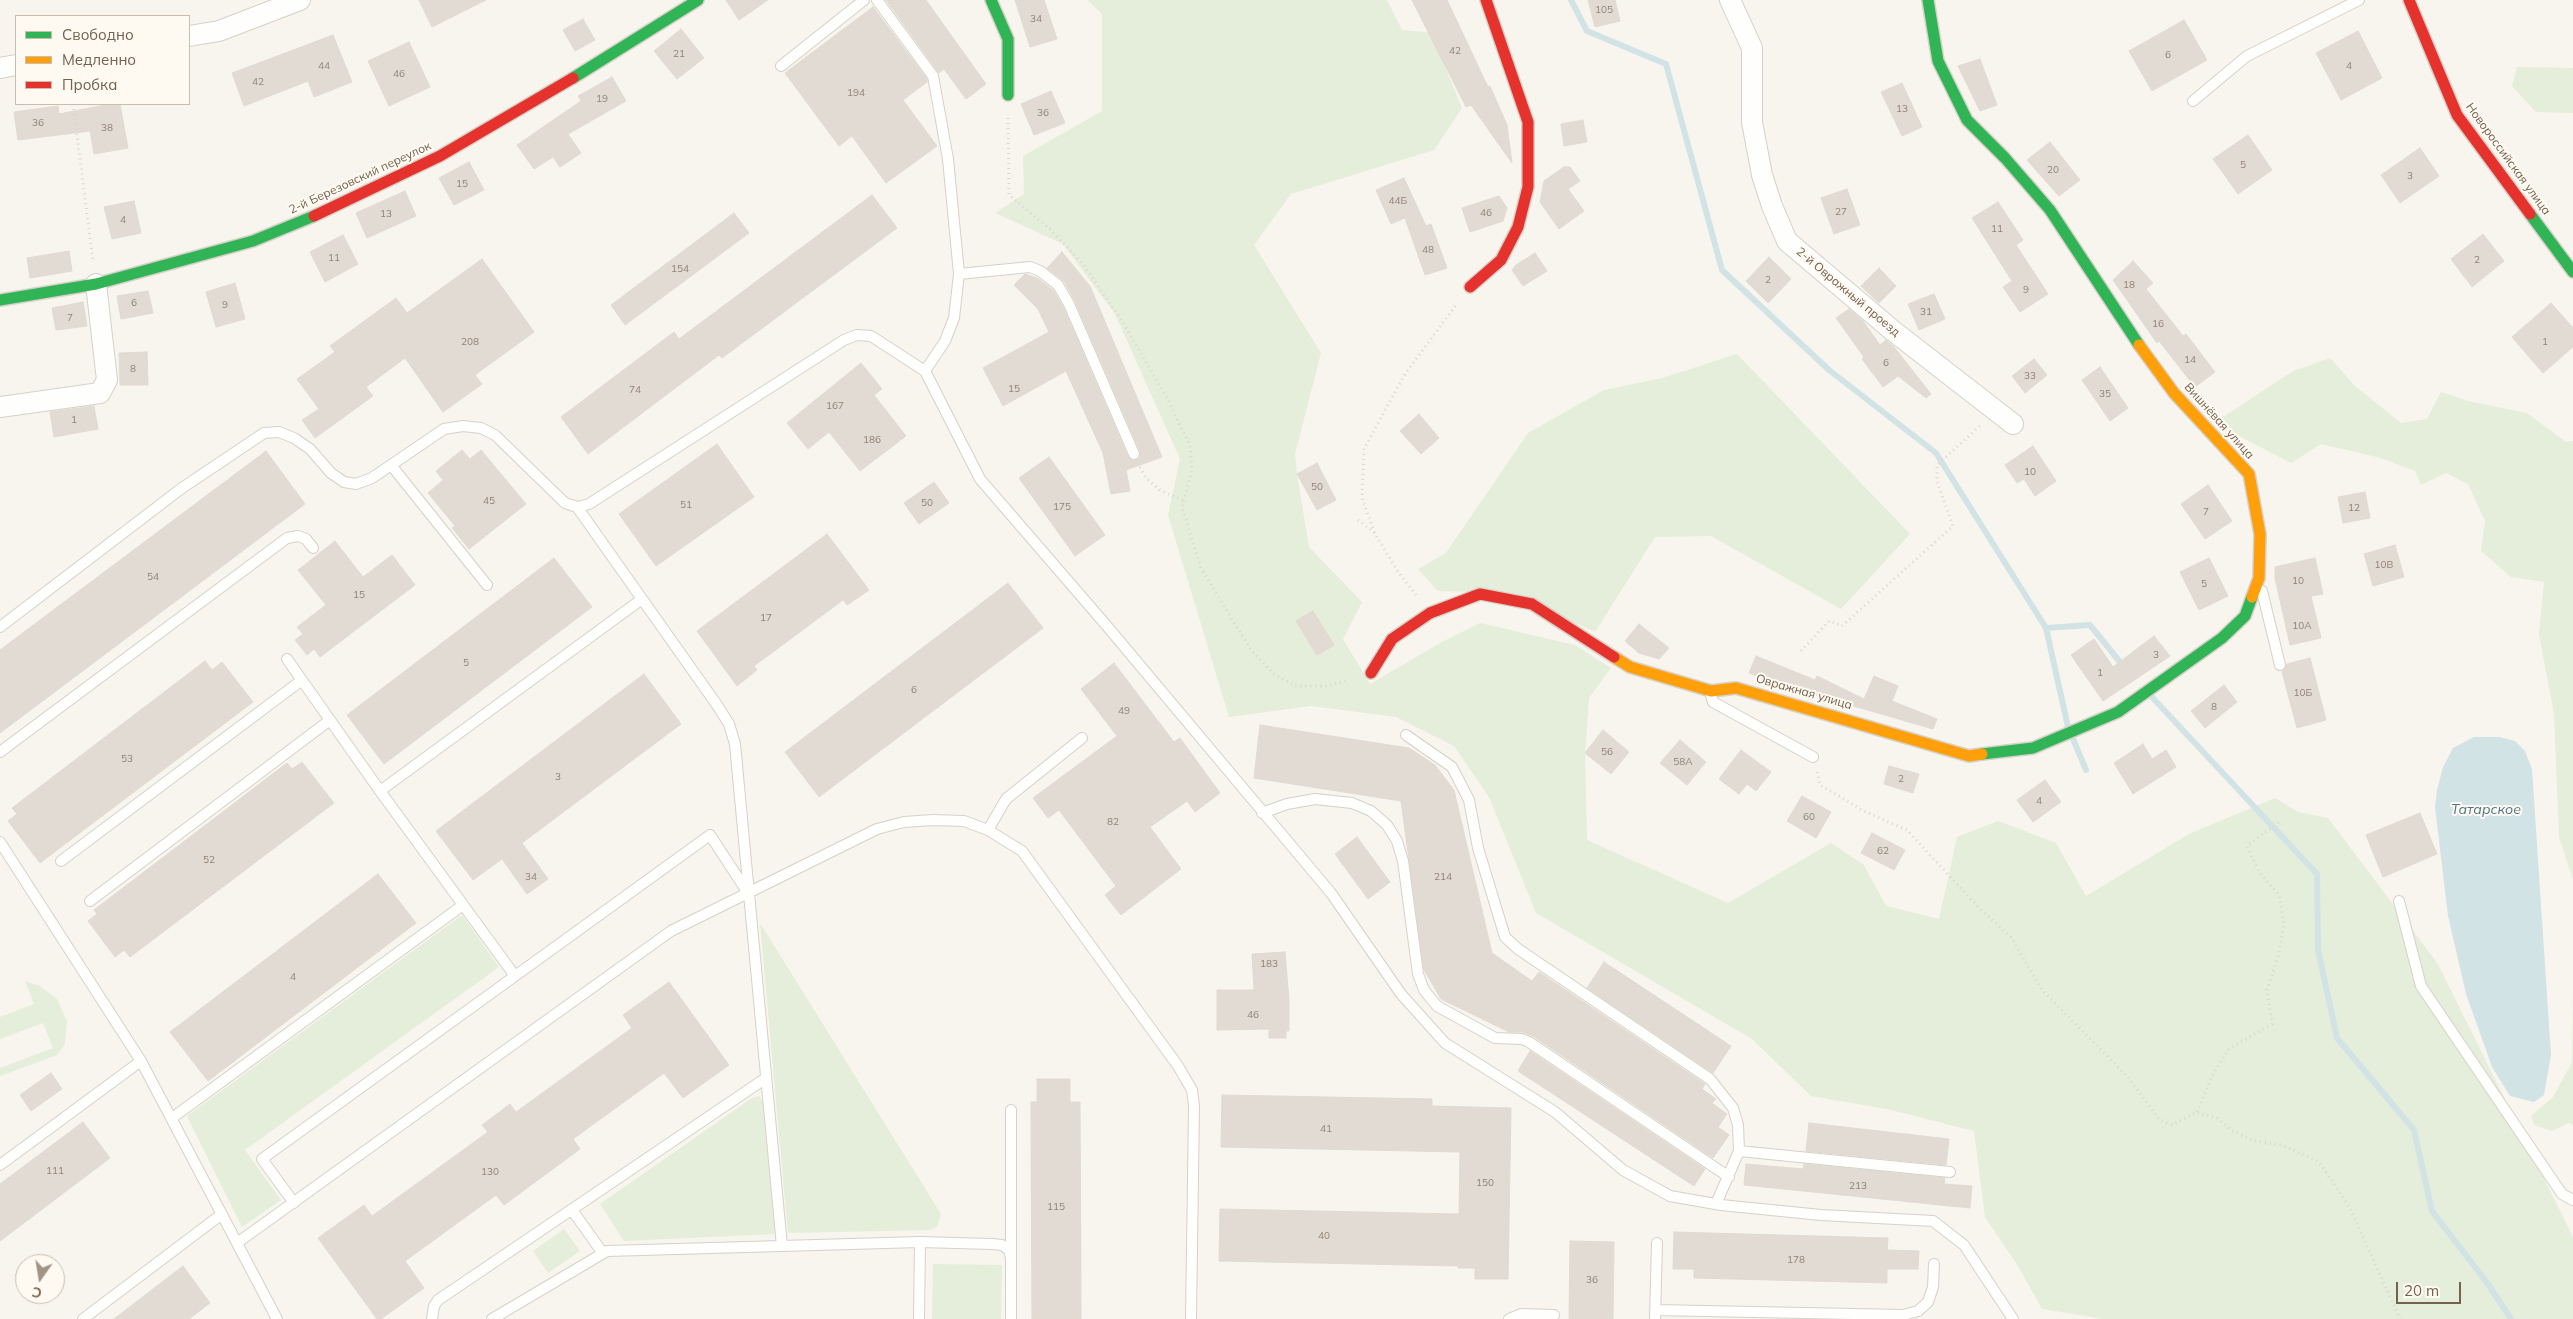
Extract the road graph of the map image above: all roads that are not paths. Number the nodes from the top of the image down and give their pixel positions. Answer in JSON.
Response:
{"nodes":[{"id":1,"x":300,"y":0,"type":"edge"},
{"id":2,"x":698,"y":0,"type":"edge"},
{"id":3,"x":864,"y":0,"type":"edge"},
{"id":4,"x":877,"y":0,"type":"edge"},
{"id":5,"x":991,"y":0,"type":"edge"},
{"id":6,"x":1730,"y":0,"type":"edge"},
{"id":7,"x":1928,"y":0,"type":"edge"},
{"id":8,"x":2359,"y":0,"type":"edge"},
{"id":9,"x":2409,"y":0,"type":"edge"},
{"id":10,"x":1487,"y":1,"type":"edge"},
{"id":11,"x":190,"y":36,"type":"edge"},
{"id":12,"x":15,"y":65,"type":"edge"},
{"id":13,"x":780,"y":66,"type":"dead end"},
{"id":14,"x":0,"y":68,"type":"edge"},
{"id":15,"x":1008,"y":95,"type":"road end"},
{"id":16,"x":2193,"y":101,"type":"dead end"},
{"id":17,"x":2573,"y":272,"type":"edge"},
{"id":18,"x":959,"y":274,"type":"junction"},
{"id":19,"x":96,"y":284,"type":"junction"},
{"id":20,"x":1470,"y":288,"type":"road end"},
{"id":21,"x":0,"y":300,"type":"edge"},
{"id":22,"x":925,"y":371,"type":"junction"},
{"id":23,"x":0,"y":407,"type":"edge"},
{"id":24,"x":2013,"y":424,"type":"dead end"},
{"id":25,"x":1134,"y":454,"type":"road end"},
{"id":26,"x":391,"y":465,"type":"junction"},
{"id":27,"x":577,"y":507,"type":"junction"},
{"id":28,"x":313,"y":548,"type":"dead end"},
{"id":29,"x":2259,"y":578,"type":"junction"},
{"id":30,"x":486,"y":585,"type":"dead end"},
{"id":31,"x":642,"y":599,"type":"junction"},
{"id":32,"x":0,"y":627,"type":"edge"},
{"id":33,"x":287,"y":659,"type":"dead end"},
{"id":34,"x":2280,"y":665,"type":"dead end"},
{"id":35,"x":1371,"y":673,"type":"road end"},
{"id":36,"x":302,"y":680,"type":"junction"},
{"id":37,"x":1710,"y":691,"type":"junction"},
{"id":38,"x":330,"y":720,"type":"junction"},
{"id":39,"x":1406,"y":736,"type":"dead end"},
{"id":40,"x":1082,"y":738,"type":"dead end"},
{"id":41,"x":0,"y":752,"type":"edge"},
{"id":42,"x":1969,"y":756,"type":"joint"},
{"id":43,"x":1813,"y":757,"type":"road end"},
{"id":44,"x":380,"y":791,"type":"junction"},
{"id":45,"x":1262,"y":813,"type":"junction"},
{"id":46,"x":988,"y":830,"type":"junction"},
{"id":47,"x":0,"y":842,"type":"edge"},
{"id":48,"x":61,"y":861,"type":"dead end"},
{"id":49,"x":749,"y":894,"type":"junction"},
{"id":50,"x":90,"y":901,"type":"dead end"},
{"id":51,"x":2399,"y":901,"type":"dead end"},
{"id":52,"x":463,"y":905,"type":"junction"},
{"id":53,"x":515,"y":976,"type":"junction"},
{"id":54,"x":141,"y":1061,"type":"junction"},
{"id":55,"x":766,"y":1078,"type":"junction"},
{"id":56,"x":1011,"y":1110,"type":"dead end"},
{"id":57,"x":172,"y":1118,"type":"junction"},
{"id":58,"x":1739,"y":1151,"type":"junction"},
{"id":59,"x":0,"y":1165,"type":"edge"},
{"id":60,"x":1950,"y":1172,"type":"dead end"},
{"id":61,"x":1729,"y":1177,"type":"junction"},
{"id":62,"x":2573,"y":1200,"type":"edge"},
{"id":63,"x":294,"y":1202,"type":"junction"},
{"id":64,"x":1716,"y":1204,"type":"junction"},
{"id":65,"x":572,"y":1210,"type":"junction"},
{"id":66,"x":222,"y":1214,"type":"junction"},
{"id":67,"x":920,"y":1242,"type":"junction"},
{"id":68,"x":1657,"y":1242,"type":"dead end"},
{"id":69,"x":237,"y":1243,"type":"junction"},
{"id":70,"x":782,"y":1246,"type":"junction"},
{"id":71,"x":602,"y":1252,"type":"junction"},
{"id":72,"x":1012,"y":1258,"type":"junction"},
{"id":73,"x":1934,"y":1264,"type":"dead end"},
{"id":74,"x":1554,"y":1315,"type":"dead end"},
{"id":75,"x":1655,"y":1315,"type":"edge"},
{"id":76,"x":83,"y":1319,"type":"edge"},
{"id":77,"x":277,"y":1319,"type":"edge"},
{"id":78,"x":432,"y":1319,"type":"edge"},
{"id":79,"x":492,"y":1319,"type":"edge"},
{"id":80,"x":919,"y":1319,"type":"edge"},
{"id":81,"x":1011,"y":1319,"type":"edge"},
{"id":82,"x":1190,"y":1319,"type":"edge"},
{"id":83,"x":1509,"y":1319,"type":"edge"},
{"id":84,"x":2013,"y":1319,"type":"edge"}],
"edges":[{"from":1,"to":11,"type":"street"},
{"from":2,"to":19,"type":"street","name":"2-й Березовский переулок"},
{"from":3,"to":13,"type":"lane"},
{"from":4,"to":18,"type":"lane"},
{"from":5,"to":15,"type":"street"},
{"from":6,"to":24,"type":"street","name":"2-й Овражный проезд"},
{"from":7,"to":29,"type":"street","name":"Вишнёвая улица"},
{"from":8,"to":16,"type":"lane"},
{"from":9,"to":17,"type":"street","name":"Новороссийская улица"},
{"from":10,"to":20,"type":"street"},
{"from":12,"to":14,"type":"street"},
{"from":18,"to":22,"type":"lane"},
{"from":18,"to":25,"type":"lane"},
{"from":19,"to":21,"type":"street","name":"2-й Березовский переулок"},
{"from":19,"to":23,"type":"street"},
{"from":22,"to":27,"type":"lane"},
{"from":22,"to":45,"type":"lane"},
{"from":26,"to":27,"type":"lane"},
{"from":26,"to":30,"type":"lane"},
{"from":26,"to":32,"type":"lane"},
{"from":27,"to":31,"type":"lane"},
{"from":28,"to":41,"type":"lane"},
{"from":29,"to":34,"type":"lane"},
{"from":29,"to":42,"type":"street","name":"Вишнёвая улица"},
{"from":31,"to":44,"type":"lane"},
{"from":31,"to":49,"type":"lane"},
{"from":33,"to":36,"type":"lane"},
{"from":35,"to":37,"type":"street","name":"Овражная улица"},
{"from":36,"to":38,"type":"lane"},
{"from":36,"to":48,"type":"lane"},
{"from":37,"to":42,"type":"street","name":"Овражная улица"},
{"from":37,"to":43,"type":"lane"},
{"from":38,"to":44,"type":"lane"},
{"from":38,"to":50,"type":"lane"},
{"from":39,"to":58,"type":"lane"},
{"from":40,"to":46,"type":"lane"},
{"from":44,"to":52,"type":"lane"},
{"from":45,"to":61,"type":"lane"},
{"from":45,"to":64,"type":"lane"},
{"from":46,"to":49,"type":"lane"},
{"from":46,"to":82,"type":"lane"},
{"from":47,"to":54,"type":"lane"},
{"from":49,"to":53,"type":"lane"},
{"from":49,"to":55,"type":"lane"},
{"from":49,"to":63,"type":"lane"},
{"from":51,"to":62,"type":"lane"},
{"from":52,"to":53,"type":"lane"},
{"from":52,"to":57,"type":"lane"},
{"from":53,"to":63,"type":"lane"},
{"from":54,"to":57,"type":"lane"},
{"from":54,"to":59,"type":"lane"},
{"from":55,"to":65,"type":"lane"},
{"from":55,"to":70,"type":"lane"},
{"from":56,"to":72,"type":"lane"},
{"from":57,"to":66,"type":"lane"},
{"from":58,"to":60,"type":"lane"},
{"from":58,"to":61,"type":"lane"},
{"from":61,"to":64,"type":"lane"},
{"from":63,"to":69,"type":"lane"},
{"from":64,"to":84,"type":"lane"},
{"from":65,"to":71,"type":"lane"},
{"from":65,"to":78,"type":"lane"},
{"from":66,"to":69,"type":"lane"},
{"from":66,"to":76,"type":"lane"},
{"from":67,"to":70,"type":"lane"},
{"from":67,"to":72,"type":"lane"},
{"from":67,"to":80,"type":"lane"},
{"from":68,"to":75,"type":"lane"},
{"from":69,"to":77,"type":"lane"},
{"from":70,"to":71,"type":"lane"},
{"from":71,"to":79,"type":"lane"},
{"from":72,"to":81,"type":"lane"},
{"from":73,"to":75,"type":"lane"},
{"from":74,"to":83,"type":"lane"}]}
